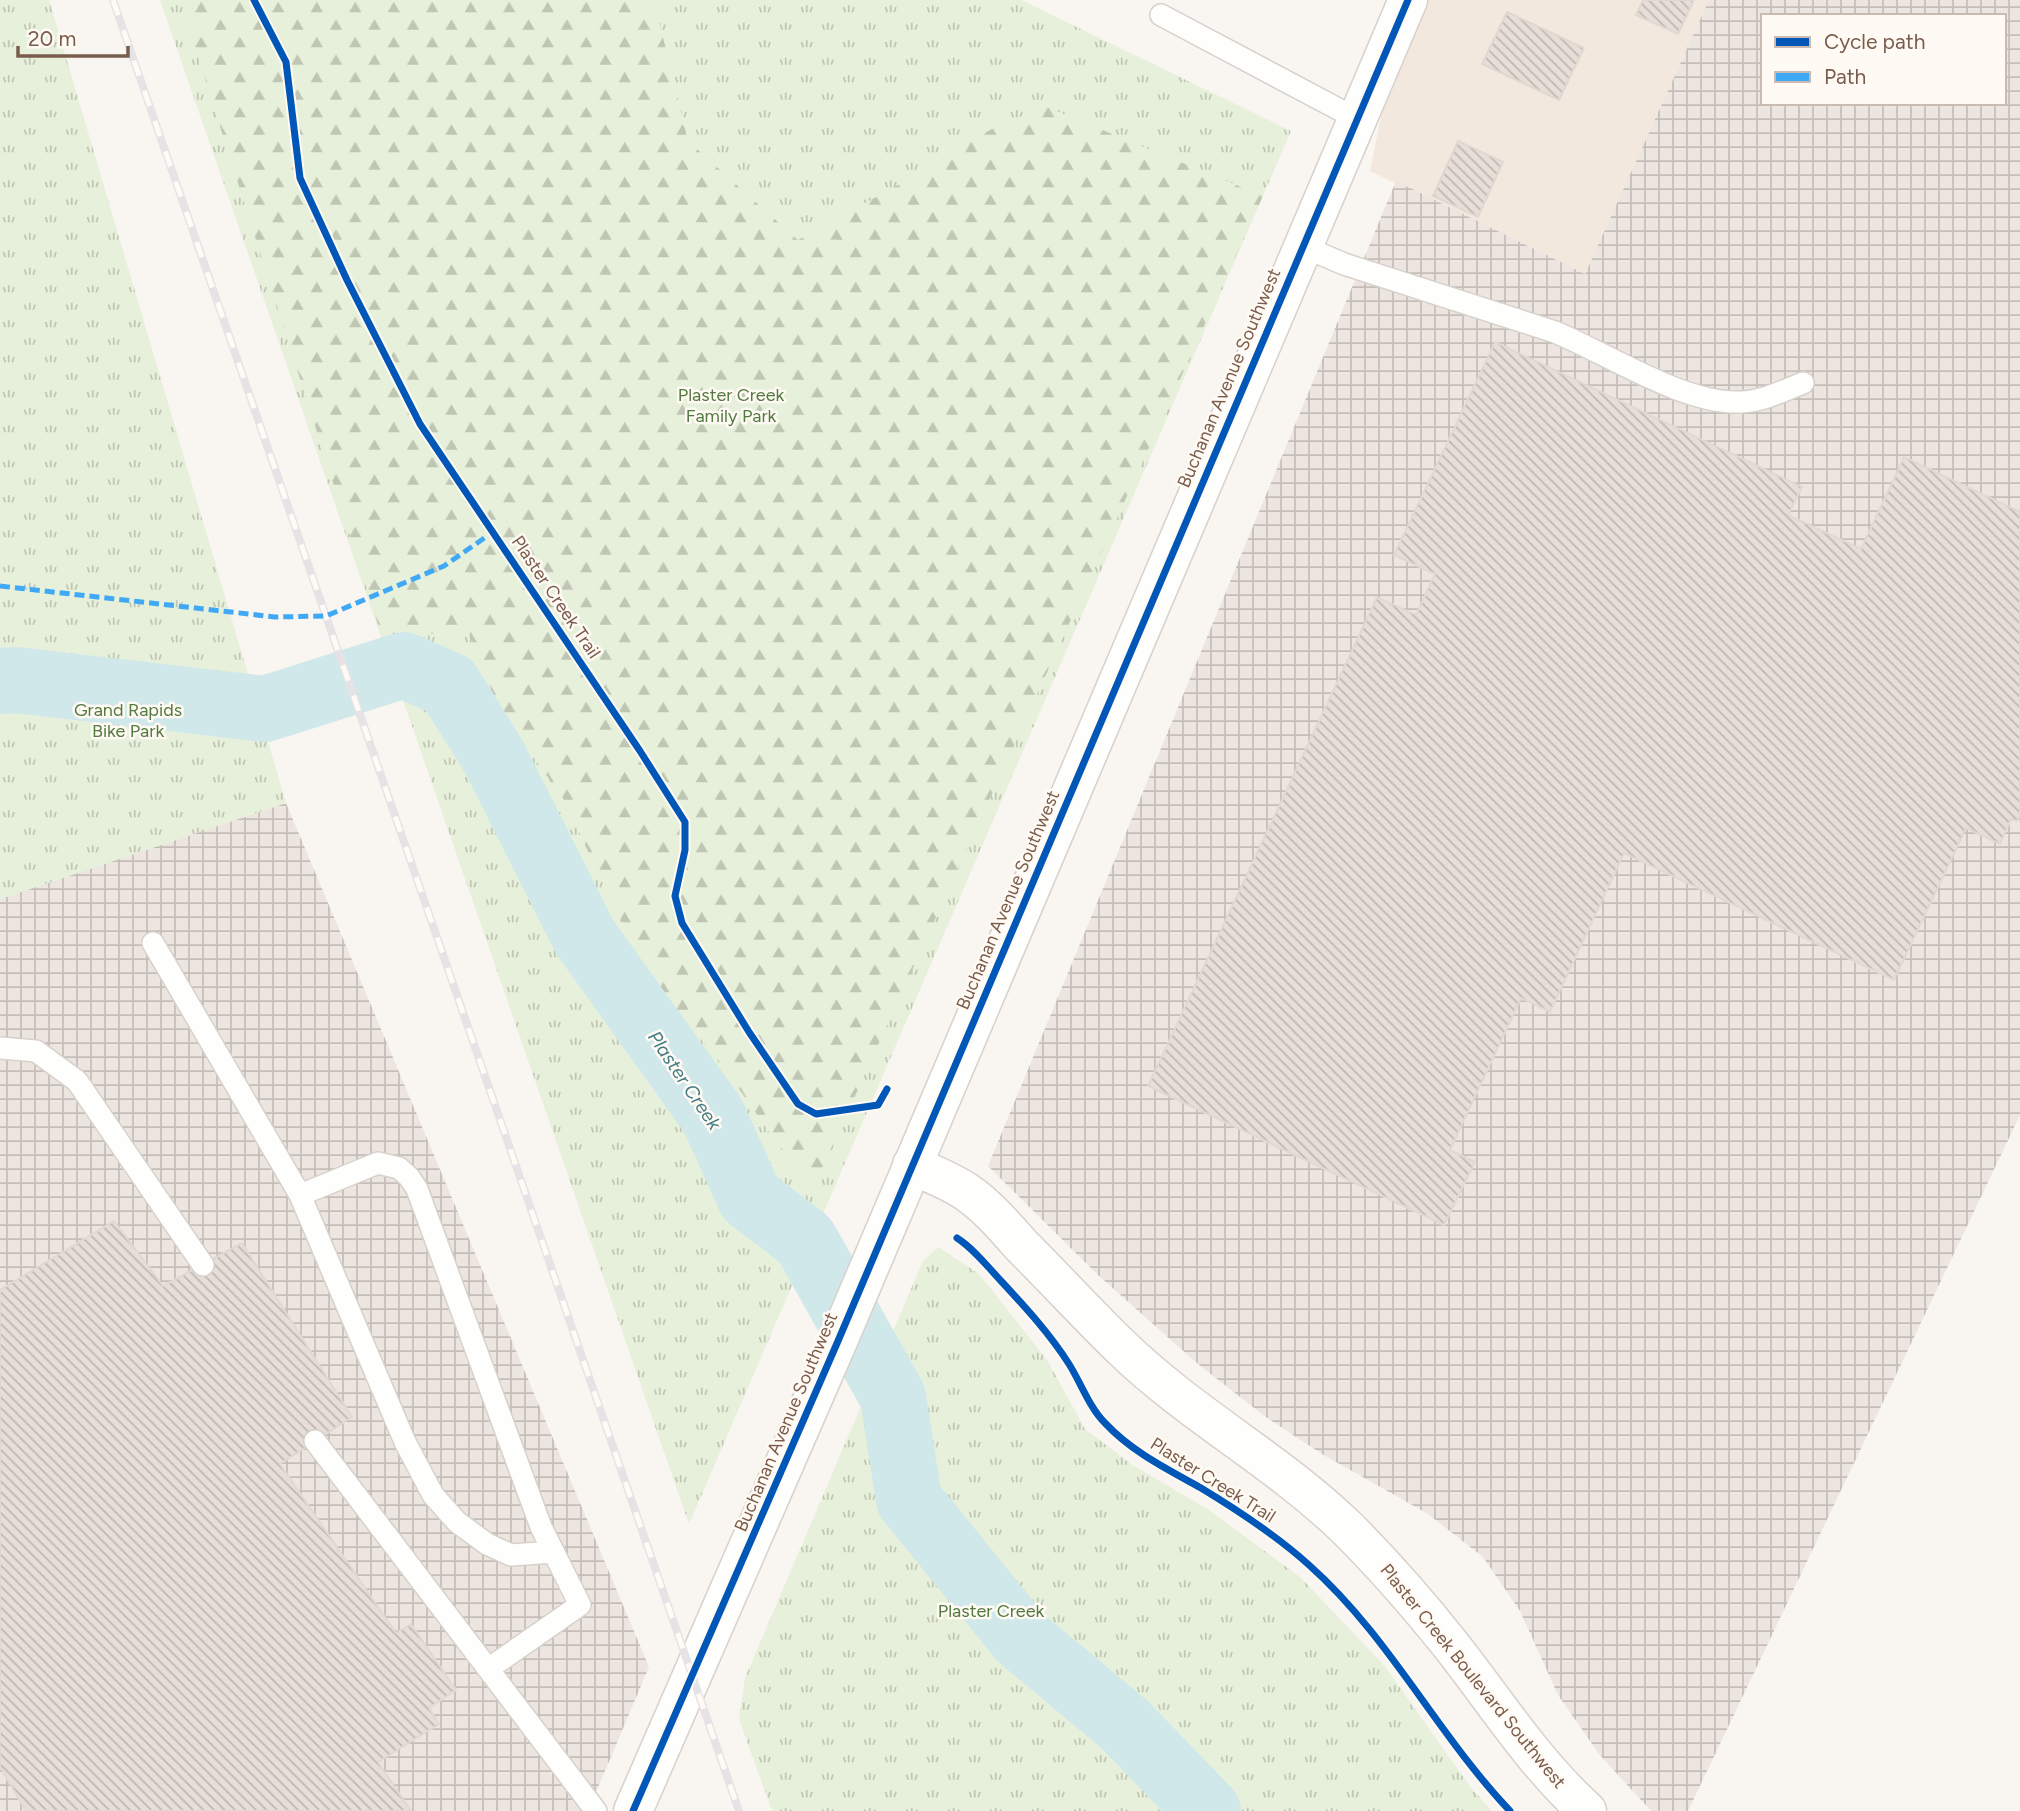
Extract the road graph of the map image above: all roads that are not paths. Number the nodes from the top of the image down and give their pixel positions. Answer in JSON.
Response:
{"nodes":[{"id":1,"x":1408,"y":0,"type":"edge"},
{"id":2,"x":1161,"y":15,"type":"dead end"},
{"id":3,"x":1357,"y":119,"type":"junction"},
{"id":4,"x":1302,"y":246,"type":"junction"},
{"id":5,"x":1803,"y":383,"type":"dead end"},
{"id":6,"x":153,"y":943,"type":"dead end"},
{"id":7,"x":0,"y":1048,"type":"edge"},
{"id":8,"x":912,"y":1165,"type":"junction"},
{"id":9,"x":300,"y":1195,"type":"junction"},
{"id":10,"x":203,"y":1265,"type":"dead end"},
{"id":11,"x":315,"y":1441,"type":"dead end"},
{"id":12,"x":554,"y":1552,"type":"junction"},
{"id":13,"x":488,"y":1669,"type":"junction"},
{"id":14,"x":596,"y":1811,"type":"edge"},
{"id":15,"x":633,"y":1811,"type":"edge"},
{"id":16,"x":1587,"y":1811,"type":"edge"}],
"edges":[{"from":1,"to":3,"type":"street","name":"Buchanan Avenue Southwest"},
{"from":2,"to":3,"type":"lane"},
{"from":3,"to":4,"type":"street","name":"Buchanan Avenue Southwest"},
{"from":4,"to":5,"type":"lane"},
{"from":4,"to":8,"type":"street","name":"Buchanan Avenue Southwest"},
{"from":6,"to":9,"type":"lane"},
{"from":7,"to":10,"type":"lane"},
{"from":8,"to":15,"type":"street","name":"Buchanan Avenue Southwest"},
{"from":8,"to":16,"type":"street","name":"Plaster Creek Boulevard Southwest"},
{"from":9,"to":12,"type":"lane"},
{"from":9,"to":12,"type":"lane"},
{"from":11,"to":13,"type":"lane"},
{"from":12,"to":13,"type":"lane"},
{"from":13,"to":14,"type":"lane"}]}
